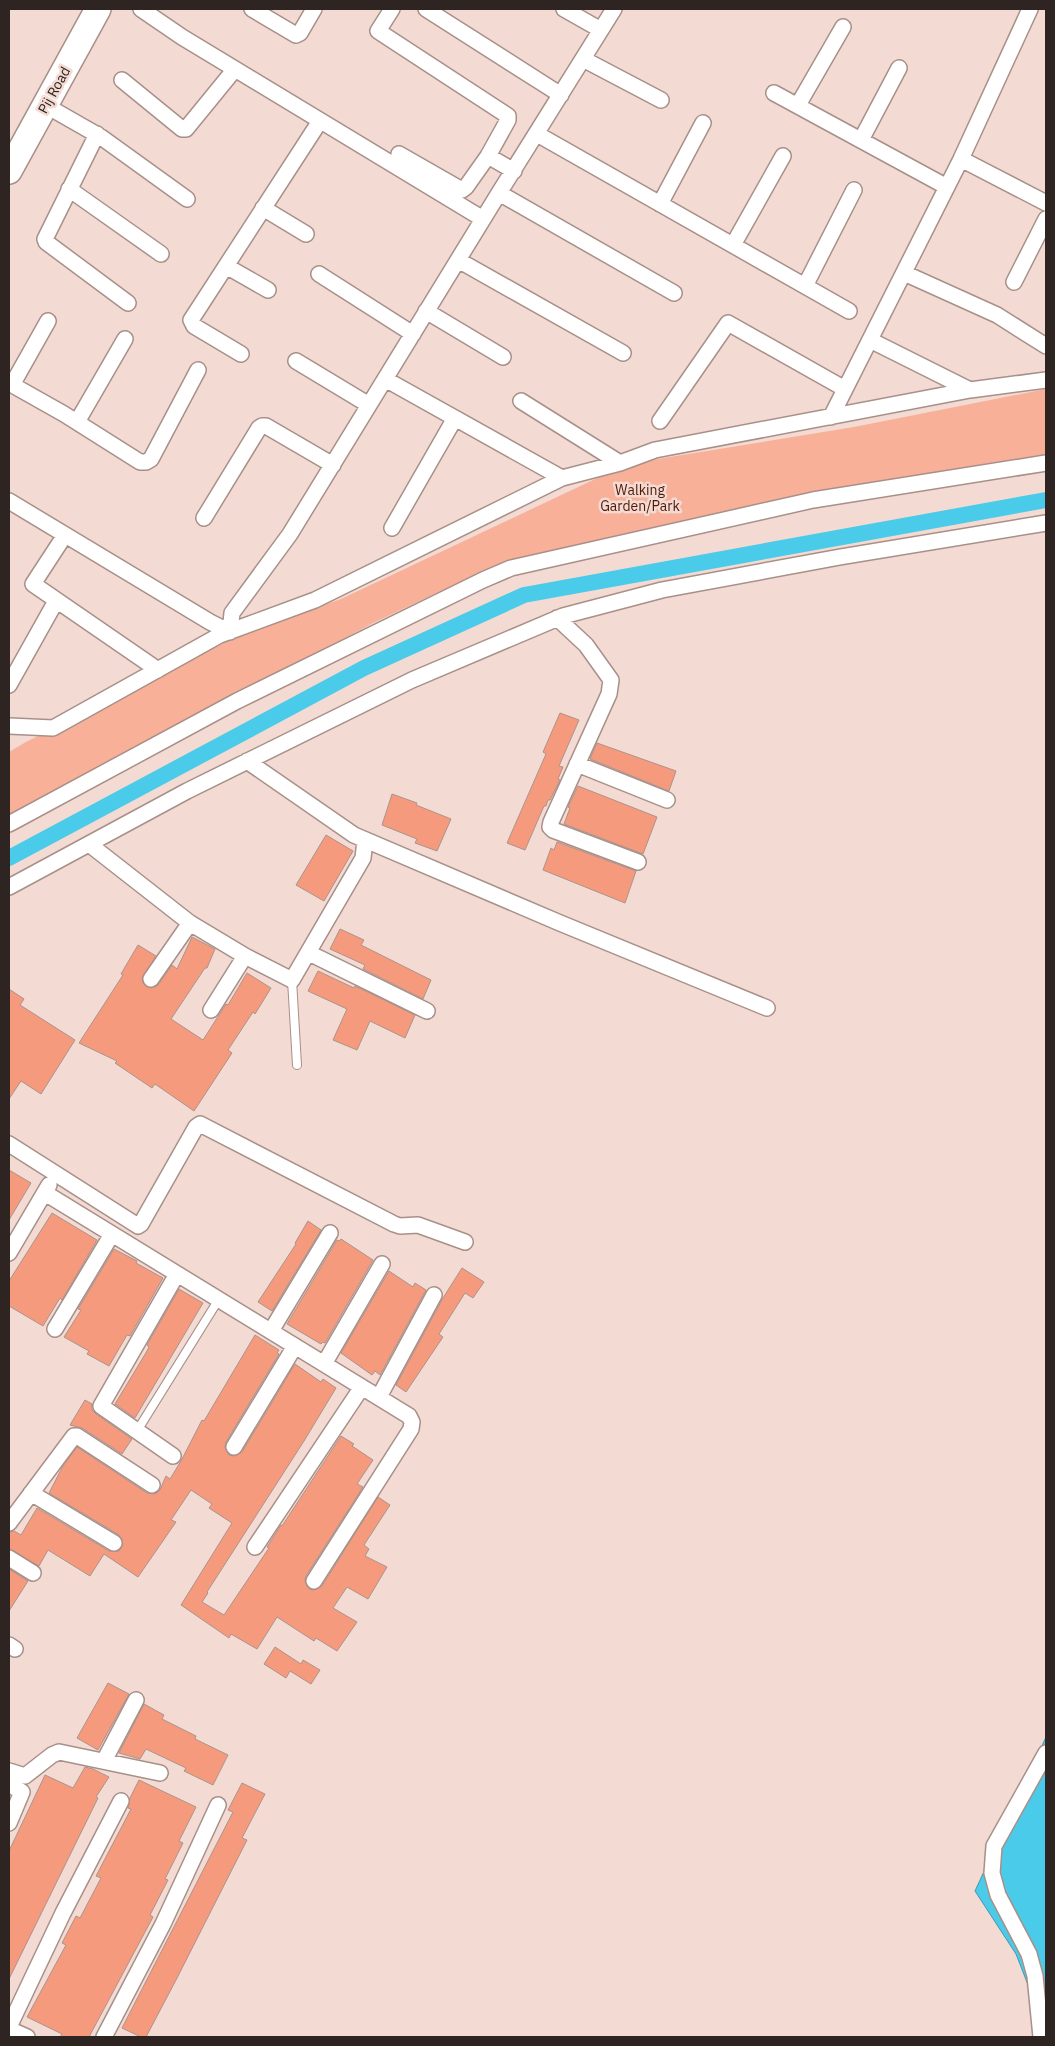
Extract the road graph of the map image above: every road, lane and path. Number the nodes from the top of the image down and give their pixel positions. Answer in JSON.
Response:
{"nodes":[{"id":1,"x":98,"y":9,"type":"edge"},
{"id":2,"x":141,"y":9,"type":"edge"},
{"id":3,"x":252,"y":9,"type":"edge"},
{"id":4,"x":314,"y":9,"type":"edge"},
{"id":5,"x":392,"y":9,"type":"edge"},
{"id":6,"x":426,"y":9,"type":"edge"},
{"id":7,"x":564,"y":9,"type":"edge"},
{"id":8,"x":614,"y":9,"type":"edge"},
{"id":9,"x":1030,"y":9,"type":"edge"},
{"id":10,"x":843,"y":27,"type":"dead end"},
{"id":11,"x":601,"y":30,"type":"junction"},
{"id":12,"x":583,"y":59,"type":"junction"},
{"id":13,"x":899,"y":68,"type":"dead end"},
{"id":14,"x":234,"y":69,"type":"junction"},
{"id":15,"x":122,"y":80,"type":"dead end"},
{"id":16,"x":774,"y":93,"type":"dead end"},
{"id":17,"x":561,"y":95,"type":"junction"},
{"id":18,"x":661,"y":100,"type":"dead end"},
{"id":19,"x":45,"y":105,"type":"junction"},
{"id":20,"x":798,"y":106,"type":"junction"},
{"id":21,"x":320,"y":121,"type":"junction"},
{"id":22,"x":703,"y":123,"type":"dead end"},
{"id":23,"x":97,"y":134,"type":"junction"},
{"id":24,"x":537,"y":134,"type":"junction"},
{"id":25,"x":861,"y":140,"type":"junction"},
{"id":26,"x":399,"y":154,"type":"dead end"},
{"id":27,"x":488,"y":156,"type":"junction"},
{"id":28,"x":783,"y":156,"type":"dead end"},
{"id":29,"x":961,"y":159,"type":"junction"},
{"id":30,"x":9,"y":169,"type":"edge"},
{"id":31,"x":514,"y":171,"type":"junction"},
{"id":32,"x":947,"y":188,"type":"junction"},
{"id":33,"x":68,"y":189,"type":"junction"},
{"id":34,"x":854,"y":190,"type":"dead end"},
{"id":35,"x":498,"y":194,"type":"junction"},
{"id":36,"x":188,"y":199,"type":"dead end"},
{"id":37,"x":1046,"y":203,"type":"edge"},
{"id":38,"x":660,"y":204,"type":"junction"},
{"id":39,"x":264,"y":208,"type":"junction"},
{"id":40,"x":483,"y":219,"type":"junction"},
{"id":41,"x":1046,"y":219,"type":"edge"},
{"id":42,"x":306,"y":234,"type":"dead end"},
{"id":43,"x":733,"y":245,"type":"junction"},
{"id":44,"x":161,"y":254,"type":"dead end"},
{"id":45,"x":458,"y":260,"type":"junction"},
{"id":46,"x":226,"y":266,"type":"junction"},
{"id":47,"x":904,"y":273,"type":"junction"},
{"id":48,"x":319,"y":274,"type":"dead end"},
{"id":49,"x":1014,"y":282,"type":"dead end"},
{"id":50,"x":805,"y":286,"type":"junction"},
{"id":51,"x":268,"y":290,"type":"dead end"},
{"id":52,"x":674,"y":292,"type":"dead end"},
{"id":53,"x":128,"y":303,"type":"dead end"},
{"id":54,"x":426,"y":311,"type":"junction"},
{"id":55,"x":850,"y":311,"type":"dead end"},
{"id":56,"x":48,"y":321,"type":"dead end"},
{"id":57,"x":413,"y":334,"type":"junction"},
{"id":58,"x":125,"y":339,"type":"dead end"},
{"id":59,"x":870,"y":340,"type":"junction"},
{"id":60,"x":1046,"y":346,"type":"edge"},
{"id":61,"x":623,"y":353,"type":"dead end"},
{"id":62,"x":241,"y":354,"type":"dead end"},
{"id":63,"x":503,"y":358,"type":"dead end"},
{"id":64,"x":296,"y":361,"type":"dead end"},
{"id":65,"x":198,"y":370,"type":"dead end"},
{"id":66,"x":385,"y":379,"type":"junction"},
{"id":67,"x":1046,"y":380,"type":"edge"},
{"id":68,"x":10,"y":384,"type":"edge"},
{"id":69,"x":845,"y":389,"type":"junction"},
{"id":70,"x":970,"y":390,"type":"junction"},
{"id":71,"x":522,"y":401,"type":"dead end"},
{"id":72,"x":369,"y":405,"type":"junction"},
{"id":73,"x":831,"y":417,"type":"junction"},
{"id":74,"x":455,"y":418,"type":"junction"},
{"id":75,"x":660,"y":420,"type":"dead end"},
{"id":76,"x":77,"y":422,"type":"junction"},
{"id":77,"x":620,"y":463,"type":"junction"},
{"id":78,"x":1046,"y":463,"type":"edge"},
{"id":79,"x":333,"y":464,"type":"junction"},
{"id":80,"x":562,"y":478,"type":"junction"},
{"id":81,"x":9,"y":501,"type":"edge"},
{"id":82,"x":204,"y":518,"type":"dead end"},
{"id":83,"x":1046,"y":523,"type":"edge"},
{"id":84,"x":392,"y":528,"type":"dead end"},
{"id":85,"x":65,"y":535,"type":"junction"},
{"id":86,"x":56,"y":601,"type":"junction"},
{"id":87,"x":557,"y":618,"type":"junction"},
{"id":88,"x":230,"y":632,"type":"junction"},
{"id":89,"x":158,"y":670,"type":"junction"},
{"id":90,"x":9,"y":685,"type":"edge"},
{"id":91,"x":9,"y":726,"type":"edge"},
{"id":92,"x":247,"y":761,"type":"junction"},
{"id":93,"x":577,"y":764,"type":"junction"},
{"id":94,"x":667,"y":800,"type":"dead end"},
{"id":95,"x":9,"y":824,"type":"edge"},
{"id":96,"x":364,"y":840,"type":"junction"},
{"id":97,"x":88,"y":844,"type":"junction"},
{"id":98,"x":638,"y":862,"type":"dead end"},
{"id":99,"x":9,"y":887,"type":"edge"},
{"id":100,"x":190,"y":922,"type":"junction"},
{"id":101,"x":309,"y":953,"type":"junction"},
{"id":102,"x":245,"y":956,"type":"junction"},
{"id":103,"x":151,"y":979,"type":"dead end"},
{"id":104,"x":292,"y":980,"type":"junction"},
{"id":105,"x":767,"y":1008,"type":"dead end"},
{"id":106,"x":211,"y":1010,"type":"dead end"},
{"id":107,"x":426,"y":1011,"type":"dead end"},
{"id":108,"x":298,"y":1065,"type":"dead end"},
{"id":109,"x":9,"y":1144,"type":"edge"},
{"id":110,"x":55,"y":1174,"type":"junction"},
{"id":111,"x":45,"y":1192,"type":"junction"},
{"id":112,"x":330,"y":1233,"type":"dead end"},
{"id":113,"x":112,"y":1234,"type":"junction"},
{"id":114,"x":465,"y":1242,"type":"dead end"},
{"id":115,"x":9,"y":1253,"type":"edge"},
{"id":116,"x":382,"y":1264,"type":"dead end"},
{"id":117,"x":177,"y":1274,"type":"junction"},
{"id":118,"x":434,"y":1295,"type":"dead end"},
{"id":119,"x":219,"y":1299,"type":"junction"},
{"id":120,"x":55,"y":1329,"type":"dead end"},
{"id":121,"x":271,"y":1331,"type":"junction"},
{"id":122,"x":295,"y":1346,"type":"junction"},
{"id":123,"x":324,"y":1364,"type":"junction"},
{"id":124,"x":362,"y":1387,"type":"junction"},
{"id":125,"x":379,"y":1398,"type":"junction"},
{"id":126,"x":137,"y":1431,"type":"junction"},
{"id":127,"x":234,"y":1447,"type":"dead end"},
{"id":128,"x":173,"y":1456,"type":"dead end"},
{"id":129,"x":152,"y":1485,"type":"dead end"},
{"id":130,"x":31,"y":1493,"type":"junction"},
{"id":131,"x":9,"y":1523,"type":"edge"},
{"id":132,"x":114,"y":1543,"type":"dead end"},
{"id":133,"x":255,"y":1547,"type":"dead end"},
{"id":134,"x":9,"y":1558,"type":"edge"},
{"id":135,"x":33,"y":1573,"type":"dead end"},
{"id":136,"x":314,"y":1581,"type":"dead end"},
{"id":137,"x":136,"y":1700,"type":"dead end"},
{"id":138,"x":1046,"y":1753,"type":"edge"},
{"id":139,"x":104,"y":1761,"type":"junction"},
{"id":140,"x":9,"y":1771,"type":"edge"},
{"id":141,"x":160,"y":1773,"type":"dead end"},
{"id":142,"x":9,"y":1784,"type":"edge"},
{"id":143,"x":121,"y":1801,"type":"dead end"},
{"id":144,"x":218,"y":1804,"type":"dead end"},
{"id":145,"x":9,"y":1823,"type":"edge"},
{"id":146,"x":9,"y":2028,"type":"edge"},
{"id":147,"x":27,"y":2037,"type":"edge"},
{"id":148,"x":104,"y":2037,"type":"edge"},
{"id":149,"x":1041,"y":2037,"type":"edge"}],
"edges":[{"from":1,"to":19,"type":"main road","name":"Pij Road"},
{"from":2,"to":14,"type":"street"},
{"from":3,"to":4,"type":"street"},
{"from":5,"to":27,"type":"street"},
{"from":6,"to":17,"type":"street"},
{"from":7,"to":11,"type":"street"},
{"from":8,"to":11,"type":"street"},
{"from":9,"to":29,"type":"street"},
{"from":10,"to":20,"type":"street"},
{"from":11,"to":12,"type":"street"},
{"from":12,"to":17,"type":"street"},
{"from":12,"to":18,"type":"street"},
{"from":13,"to":25,"type":"street"},
{"from":14,"to":15,"type":"street"},
{"from":14,"to":21,"type":"street"},
{"from":16,"to":20,"type":"street"},
{"from":17,"to":24,"type":"street"},
{"from":19,"to":23,"type":"street"},
{"from":19,"to":30,"type":"main road","name":"Pij Road"},
{"from":20,"to":25,"type":"street"},
{"from":21,"to":39,"type":"street"},
{"from":21,"to":40,"type":"street"},
{"from":22,"to":38,"type":"street"},
{"from":23,"to":33,"type":"street"},
{"from":23,"to":36,"type":"street"},
{"from":24,"to":31,"type":"street"},
{"from":24,"to":38,"type":"street"},
{"from":25,"to":32,"type":"street"},
{"from":26,"to":27,"type":"street"},
{"from":27,"to":31,"type":"street"},
{"from":28,"to":43,"type":"street"},
{"from":29,"to":32,"type":"street"},
{"from":29,"to":37,"type":"street"},
{"from":31,"to":35,"type":"street"},
{"from":32,"to":47,"type":"street"},
{"from":33,"to":44,"type":"street"},
{"from":33,"to":53,"type":"street"},
{"from":34,"to":50,"type":"street"},
{"from":35,"to":40,"type":"street"},
{"from":35,"to":52,"type":"street"},
{"from":38,"to":43,"type":"street"},
{"from":39,"to":42,"type":"street"},
{"from":39,"to":46,"type":"street"},
{"from":40,"to":45,"type":"street"},
{"from":41,"to":49,"type":"street"},
{"from":43,"to":50,"type":"street"},
{"from":45,"to":54,"type":"street"},
{"from":45,"to":61,"type":"street"},
{"from":46,"to":51,"type":"street"},
{"from":46,"to":62,"type":"street"},
{"from":47,"to":59,"type":"street"},
{"from":47,"to":60,"type":"street"},
{"from":48,"to":57,"type":"street"},
{"from":50,"to":55,"type":"street"},
{"from":54,"to":57,"type":"street"},
{"from":54,"to":63,"type":"street"},
{"from":56,"to":68,"type":"street"},
{"from":57,"to":66,"type":"street"},
{"from":58,"to":76,"type":"street"},
{"from":59,"to":69,"type":"street"},
{"from":59,"to":70,"type":"street"},
{"from":64,"to":72,"type":"street"},
{"from":65,"to":76,"type":"street"},
{"from":66,"to":72,"type":"street"},
{"from":66,"to":74,"type":"street"},
{"from":67,"to":70,"type":"street"},
{"from":68,"to":76,"type":"street"},
{"from":69,"to":73,"type":"street"},
{"from":69,"to":75,"type":"street"},
{"from":70,"to":73,"type":"street"},
{"from":71,"to":77,"type":"street"},
{"from":72,"to":79,"type":"street"},
{"from":73,"to":77,"type":"street"},
{"from":74,"to":80,"type":"street"},
{"from":74,"to":84,"type":"street"},
{"from":77,"to":80,"type":"street"},
{"from":78,"to":95,"type":"street"},
{"from":79,"to":82,"type":"street"},
{"from":79,"to":88,"type":"street"},
{"from":80,"to":88,"type":"street"},
{"from":81,"to":85,"type":"street"},
{"from":83,"to":87,"type":"street"},
{"from":85,"to":86,"type":"street"},
{"from":85,"to":88,"type":"street"},
{"from":86,"to":89,"type":"street"},
{"from":86,"to":90,"type":"street"},
{"from":87,"to":92,"type":"street"},
{"from":87,"to":93,"type":"street"},
{"from":88,"to":89,"type":"street"},
{"from":89,"to":91,"type":"street"},
{"from":92,"to":96,"type":"street"},
{"from":92,"to":97,"type":"street"},
{"from":93,"to":94,"type":"street"},
{"from":93,"to":98,"type":"street"},
{"from":96,"to":101,"type":"street"},
{"from":96,"to":105,"type":"street"},
{"from":97,"to":99,"type":"street"},
{"from":97,"to":100,"type":"street"},
{"from":100,"to":102,"type":"street"},
{"from":100,"to":103,"type":"street"},
{"from":101,"to":104,"type":"street"},
{"from":101,"to":107,"type":"street"},
{"from":102,"to":104,"type":"street"},
{"from":102,"to":106,"type":"street"},
{"from":104,"to":108,"type":"lane"},
{"from":109,"to":110,"type":"street"},
{"from":110,"to":111,"type":"street"},
{"from":110,"to":114,"type":"street"},
{"from":111,"to":113,"type":"street"},
{"from":111,"to":115,"type":"street"},
{"from":112,"to":121,"type":"street"},
{"from":113,"to":117,"type":"street"},
{"from":113,"to":120,"type":"street"},
{"from":116,"to":123,"type":"street"},
{"from":117,"to":119,"type":"street"},
{"from":117,"to":126,"type":"street"},
{"from":118,"to":125,"type":"street"},
{"from":119,"to":121,"type":"street"},
{"from":119,"to":126,"type":"lane"},
{"from":121,"to":122,"type":"street"},
{"from":122,"to":123,"type":"street"},
{"from":122,"to":127,"type":"street"},
{"from":123,"to":124,"type":"street"},
{"from":124,"to":125,"type":"street"},
{"from":124,"to":133,"type":"street"},
{"from":125,"to":136,"type":"street"},
{"from":126,"to":128,"type":"street"},
{"from":129,"to":130,"type":"street"},
{"from":130,"to":131,"type":"street"},
{"from":130,"to":132,"type":"street"},
{"from":134,"to":135,"type":"street"},
{"from":137,"to":139,"type":"street"},
{"from":138,"to":149,"type":"street"},
{"from":139,"to":140,"type":"street"},
{"from":139,"to":141,"type":"street"},
{"from":142,"to":145,"type":"street"},
{"from":143,"to":146,"type":"street"},
{"from":144,"to":148,"type":"street"},
{"from":146,"to":147,"type":"street"}]}
